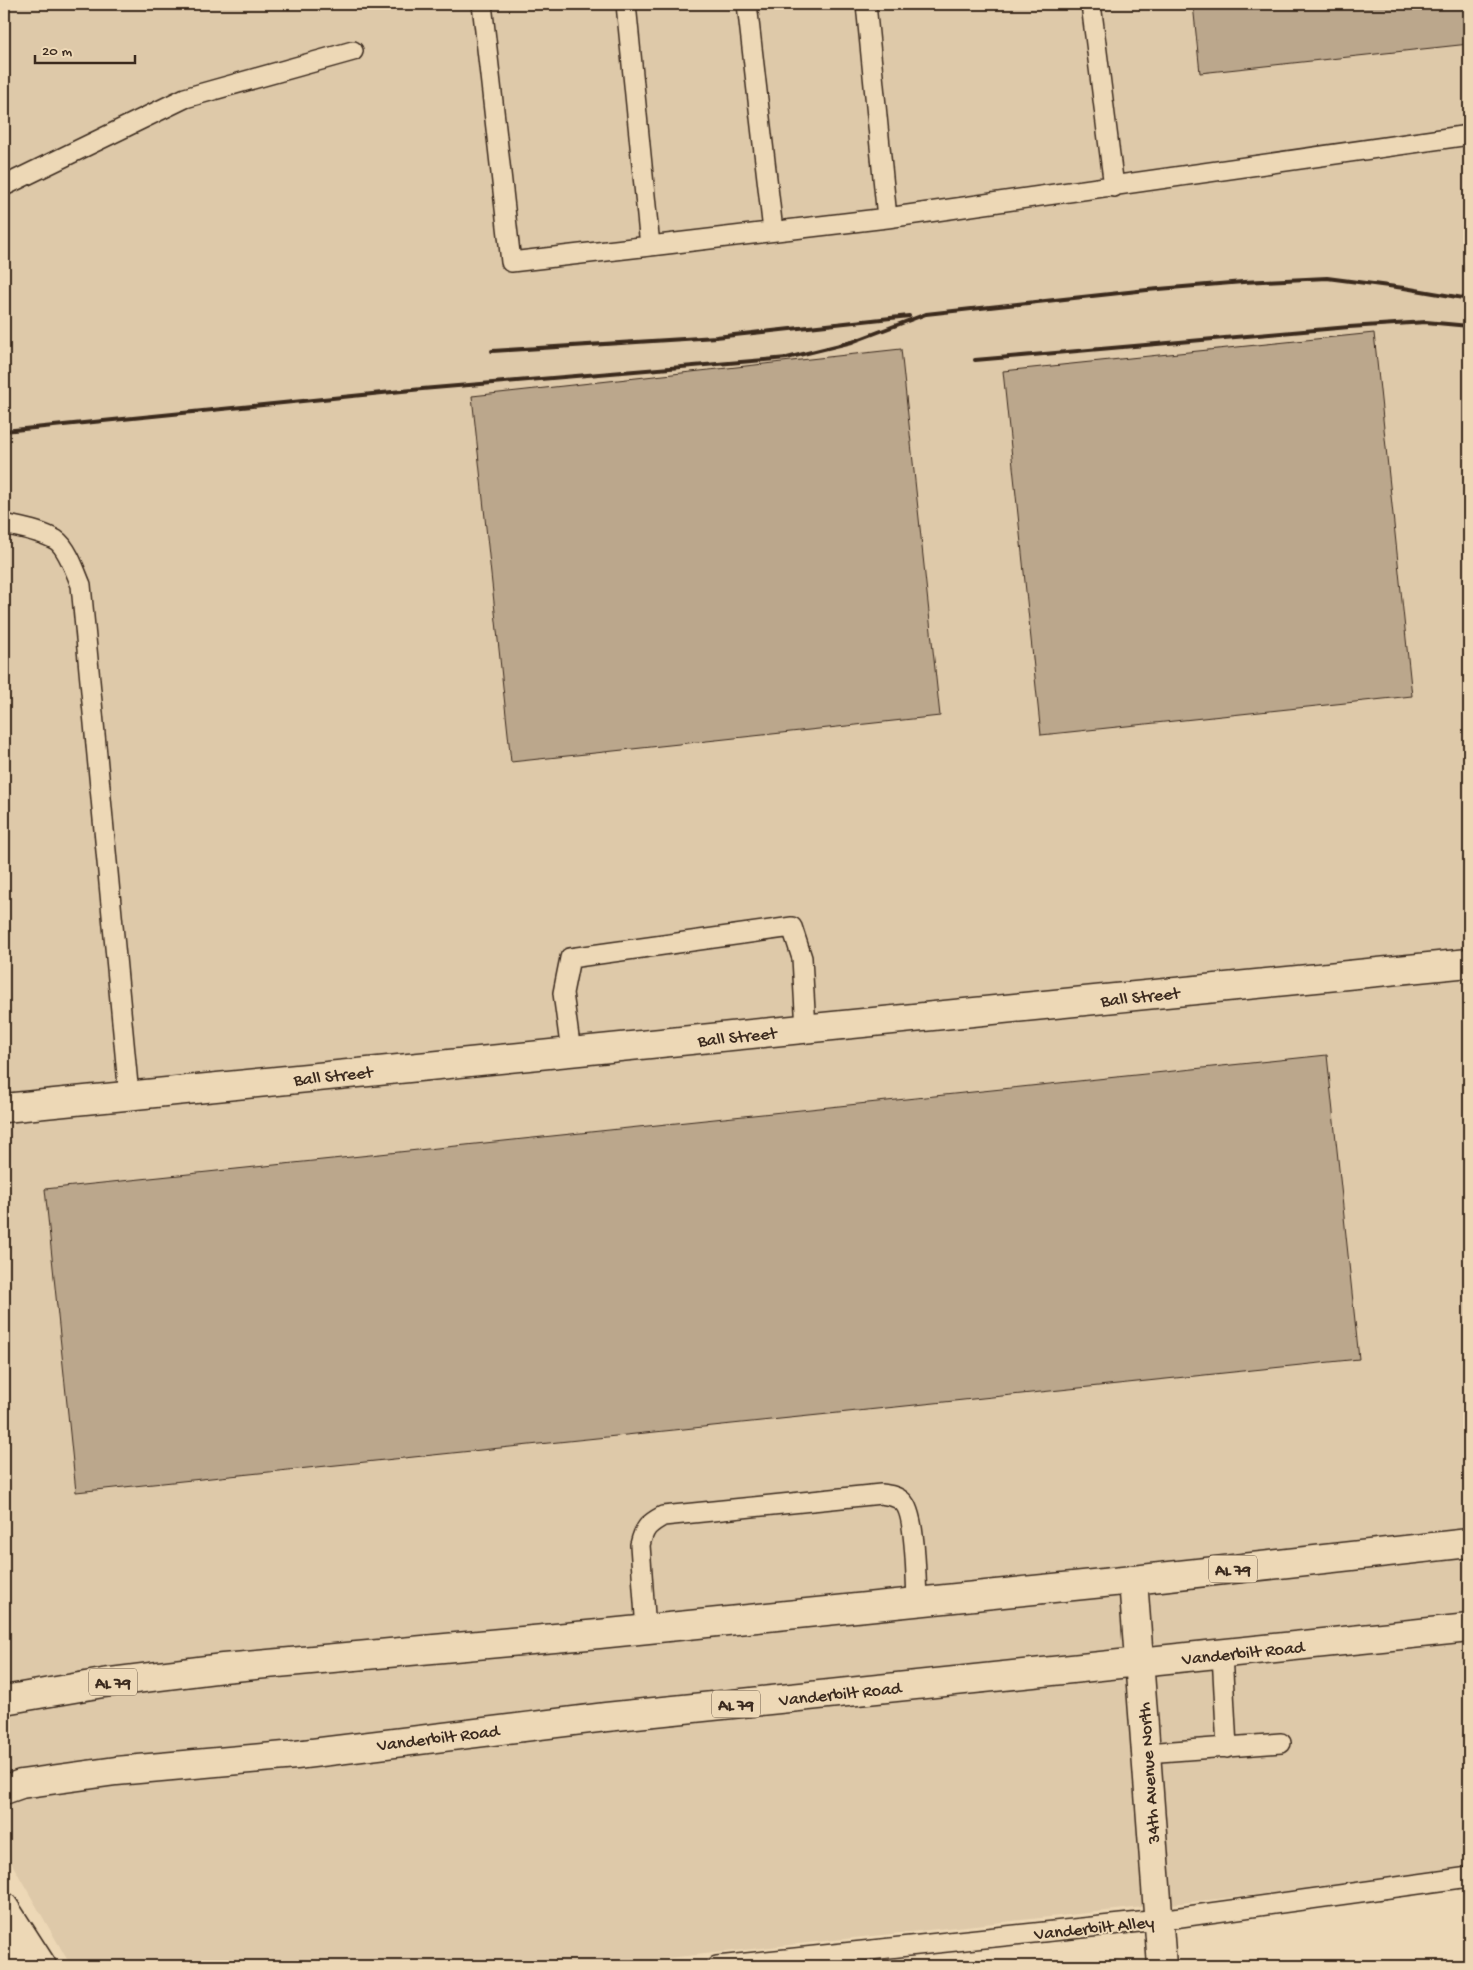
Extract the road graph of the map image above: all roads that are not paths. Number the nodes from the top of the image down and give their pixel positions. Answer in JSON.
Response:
{"nodes":[{"id":1,"x":482,"y":4,"type":"edge"},
{"id":2,"x":626,"y":4,"type":"edge"},
{"id":3,"x":747,"y":4,"type":"edge"},
{"id":4,"x":866,"y":4,"type":"edge"},
{"id":5,"x":1091,"y":4,"type":"edge"},
{"id":6,"x":353,"y":51,"type":"dead end"},
{"id":7,"x":1469,"y":135,"type":"edge"},
{"id":8,"x":4,"y":186,"type":"edge"},
{"id":9,"x":1114,"y":187,"type":"junction"},
{"id":10,"x":887,"y":218,"type":"junction"},
{"id":11,"x":773,"y":231,"type":"junction"},
{"id":12,"x":650,"y":246,"type":"junction"},
{"id":13,"x":4,"y":524,"type":"edge"},
{"id":14,"x":1469,"y":963,"type":"edge"},
{"id":15,"x":806,"y":1029,"type":"junction"},
{"id":16,"x":571,"y":1052,"type":"junction"},
{"id":17,"x":129,"y":1096,"type":"junction"},
{"id":18,"x":4,"y":1108,"type":"edge"},
{"id":19,"x":1469,"y":1543,"type":"edge"},
{"id":20,"x":1133,"y":1580,"type":"junction"},
{"id":21,"x":917,"y":1602,"type":"junction"},
{"id":22,"x":1469,"y":1628,"type":"edge"},
{"id":23,"x":646,"y":1630,"type":"junction"},
{"id":24,"x":1222,"y":1654,"type":"junction"},
{"id":25,"x":1140,"y":1663,"type":"junction"},
{"id":26,"x":4,"y":1700,"type":"edge"},
{"id":27,"x":1281,"y":1743,"type":"dead end"},
{"id":28,"x":1228,"y":1748,"type":"junction"},
{"id":29,"x":1146,"y":1753,"type":"junction"},
{"id":30,"x":4,"y":1790,"type":"edge"},
{"id":31,"x":1469,"y":1877,"type":"edge"},
{"id":32,"x":4,"y":1908,"type":"edge"},
{"id":33,"x":1159,"y":1920,"type":"junction"},
{"id":34,"x":4,"y":1945,"type":"edge"},
{"id":35,"x":40,"y":1966,"type":"edge"},
{"id":36,"x":717,"y":1966,"type":"edge"},
{"id":37,"x":1162,"y":1966,"type":"edge"}],
"edges":[{"from":1,"to":12,"type":"lane"},
{"from":2,"to":12,"type":"lane"},
{"from":3,"to":11,"type":"lane"},
{"from":4,"to":10,"type":"lane"},
{"from":5,"to":9,"type":"lane"},
{"from":6,"to":8,"type":"lane"},
{"from":7,"to":9,"type":"lane"},
{"from":9,"to":10,"type":"lane"},
{"from":10,"to":11,"type":"lane"},
{"from":11,"to":12,"type":"lane"},
{"from":13,"to":17,"type":"lane"},
{"from":14,"to":15,"type":"main road","name":"Ball Street"},
{"from":15,"to":16,"type":"main road","name":"Ball Street"},
{"from":15,"to":16,"type":"lane"},
{"from":16,"to":17,"type":"main road","name":"Ball Street"},
{"from":17,"to":18,"type":"main road","name":"Ball Street"},
{"from":19,"to":20,"type":"main road","number":"AL 79"},
{"from":20,"to":21,"type":"main road","number":"AL 79"},
{"from":20,"to":25,"type":"main road","name":"34th Avenue North"},
{"from":21,"to":23,"type":"main road","number":"AL 79"},
{"from":21,"to":23,"type":"lane"},
{"from":22,"to":24,"type":"main road","name":"Vanderbilt Road","number":"AL 79"},
{"from":23,"to":26,"type":"main road","number":"AL 79"},
{"from":24,"to":25,"type":"main road","name":"Vanderbilt Road","number":"AL 79"},
{"from":24,"to":28,"type":"lane"},
{"from":25,"to":29,"type":"main road","name":"34th Avenue North"},
{"from":25,"to":30,"type":"main road","name":"Vanderbilt Road","number":"AL 79"},
{"from":27,"to":28,"type":"lane"},
{"from":28,"to":29,"type":"lane"},
{"from":29,"to":33,"type":"main road","name":"34th Avenue North"},
{"from":31,"to":33,"type":"lane","name":"Vanderbilt Alley"},
{"from":32,"to":35,"type":"main road"},
{"from":33,"to":36,"type":"lane","name":"Vanderbilt Alley"},
{"from":33,"to":37,"type":"main road","name":"34th Avenue North"},
{"from":34,"to":35,"type":"main road"}]}
